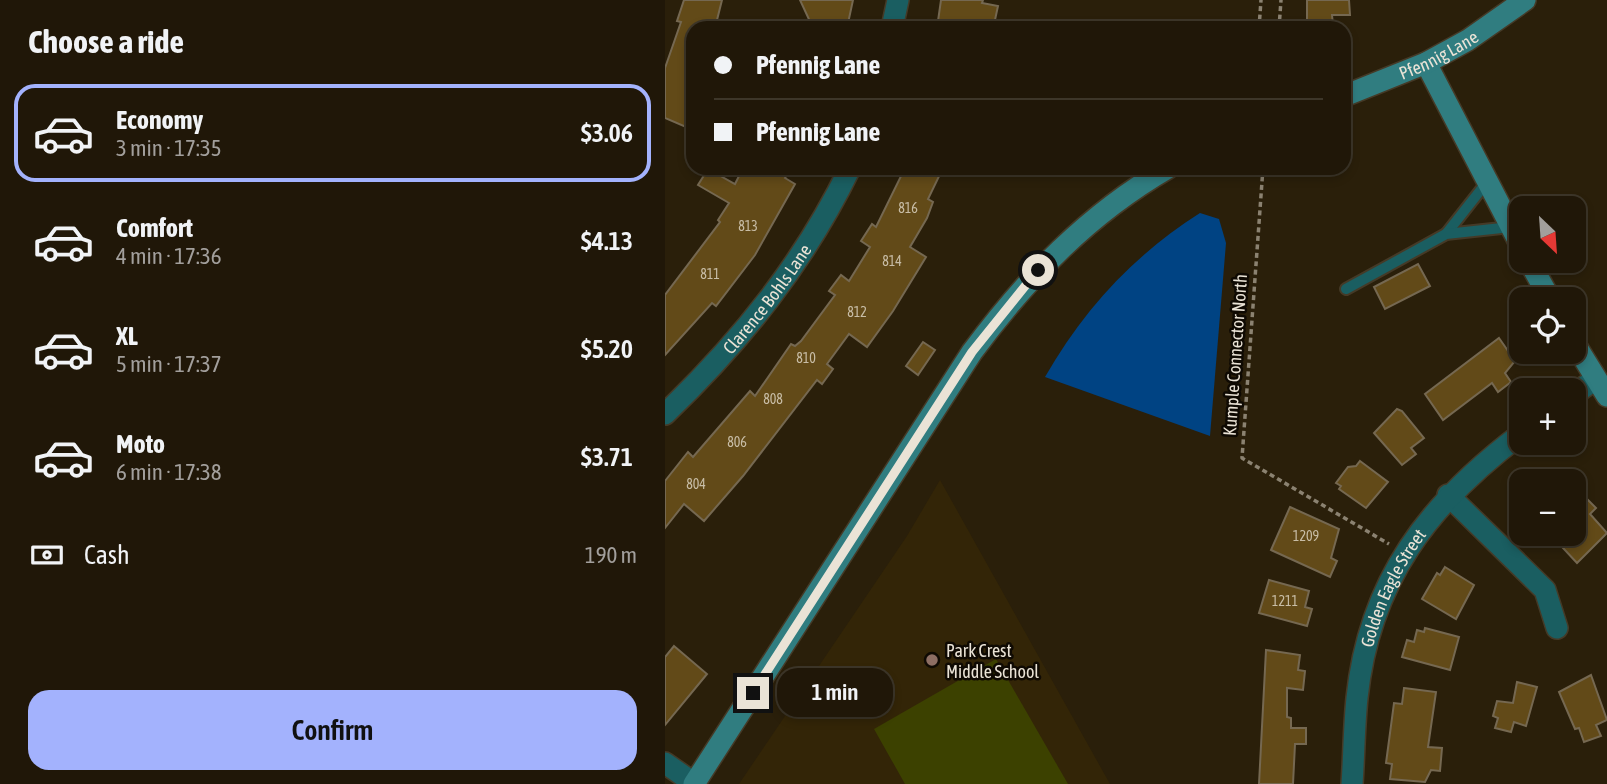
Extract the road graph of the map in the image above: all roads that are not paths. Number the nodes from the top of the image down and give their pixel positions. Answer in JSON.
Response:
{"nodes":[{"id":1,"x":898,"y":0,"type":"edge"},
{"id":2,"x":1525,"y":0,"type":"edge"},
{"id":3,"x":894,"y":21,"type":"edge"},
{"id":4,"x":1426,"y":63,"type":"junction"},
{"id":5,"x":1351,"y":93,"type":"edge"},
{"id":6,"x":846,"y":175,"type":"edge"},
{"id":7,"x":1158,"y":175,"type":"edge"},
{"id":8,"x":1487,"y":182,"type":"junction"},
{"id":9,"x":1509,"y":223,"type":"edge"},
{"id":10,"x":1446,"y":234,"type":"junction"},
{"id":11,"x":1509,"y":236,"type":"edge"},
{"id":12,"x":1346,"y":289,"type":"dead end"},
{"id":13,"x":1586,"y":363,"type":"edge"},
{"id":14,"x":1601,"y":388,"type":"edge"},
{"id":15,"x":665,"y":414,"type":"edge"},
{"id":16,"x":1509,"y":445,"type":"edge"},
{"id":17,"x":1448,"y":495,"type":"junction"},
{"id":18,"x":1557,"y":628,"type":"dead end"},
{"id":19,"x":665,"y":763,"type":"edge"},
{"id":20,"x":694,"y":784,"type":"edge"},
{"id":21,"x":1352,"y":784,"type":"edge"}],
"edges":[{"from":1,"to":3,"type":"street"},
{"from":2,"to":4,"type":"street","name":"Pfennig Lane"},
{"from":4,"to":5,"type":"street","name":"Pfennig Lane"},
{"from":4,"to":8,"type":"street"},
{"from":6,"to":15,"type":"street","name":"Clarence Bohls Lane"},
{"from":7,"to":20,"type":"street"},
{"from":8,"to":9,"type":"street"},
{"from":8,"to":10,"type":"lane"},
{"from":10,"to":11,"type":"lane"},
{"from":10,"to":12,"type":"lane"},
{"from":13,"to":14,"type":"street"},
{"from":16,"to":17,"type":"street","name":"Golden Eagle Street"},
{"from":17,"to":18,"type":"street"},
{"from":17,"to":21,"type":"street","name":"Golden Eagle Street"},
{"from":19,"to":20,"type":"street"}]}
